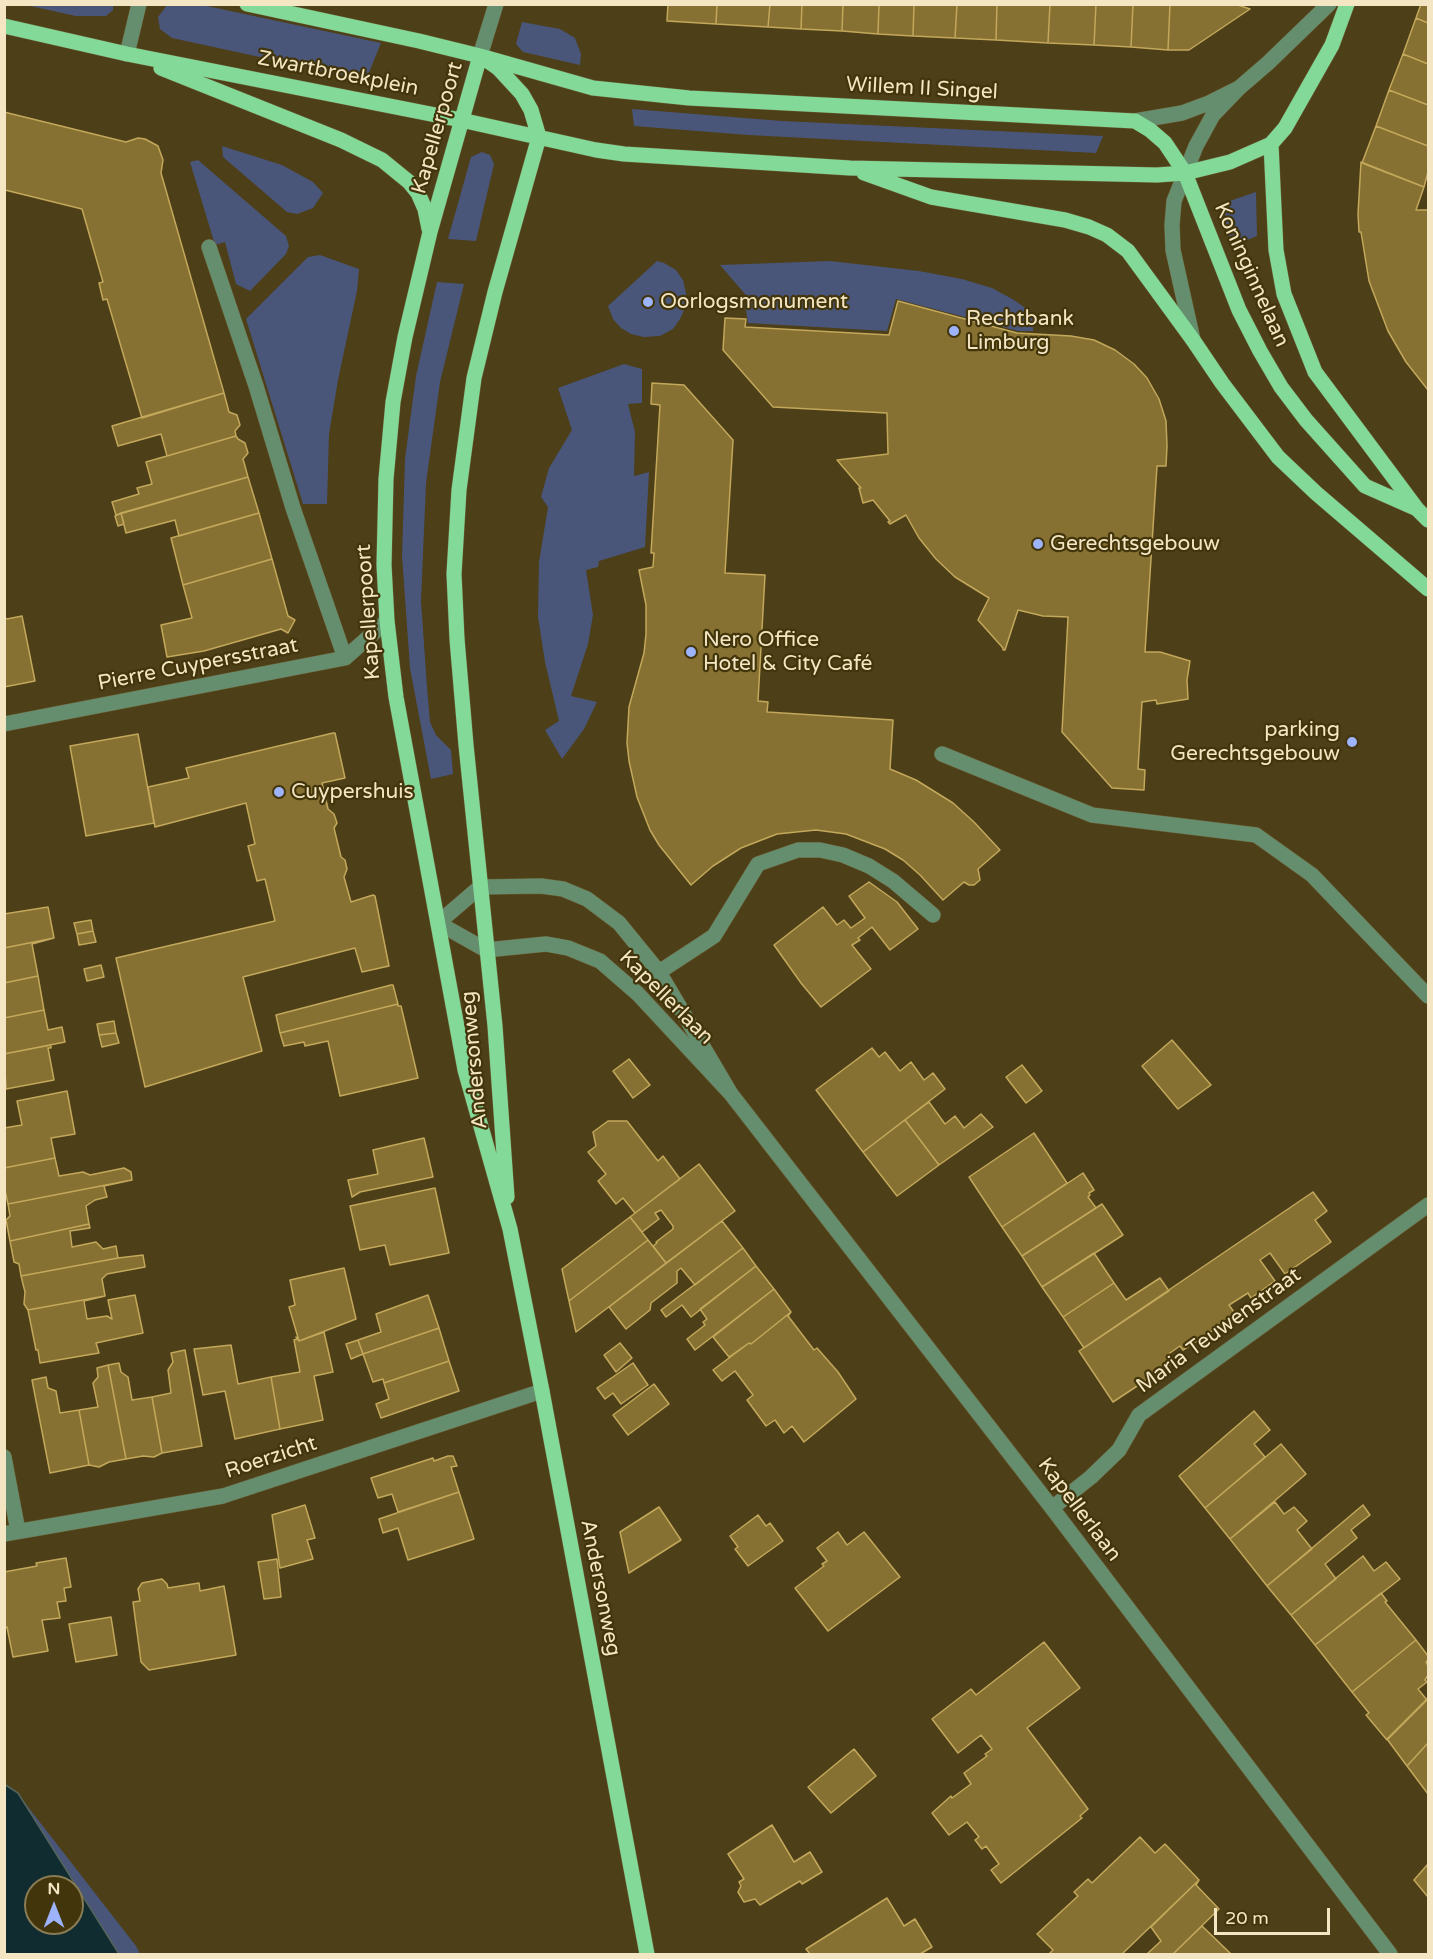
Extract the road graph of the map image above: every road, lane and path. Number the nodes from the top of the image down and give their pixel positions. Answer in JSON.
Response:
{"nodes":[{"id":1,"x":139,"y":4,"type":"edge"},
{"id":2,"x":247,"y":4,"type":"edge"},
{"id":3,"x":496,"y":4,"type":"edge"},
{"id":4,"x":1329,"y":4,"type":"edge"},
{"id":5,"x":1347,"y":4,"type":"edge"},
{"id":6,"x":4,"y":26,"type":"edge"},
{"id":7,"x":127,"y":54,"type":"junction"},
{"id":8,"x":480,"y":56,"type":"junction"},
{"id":9,"x":1239,"y":88,"type":"junction"},
{"id":10,"x":461,"y":120,"type":"junction"},
{"id":11,"x":1135,"y":121,"type":"junction"},
{"id":12,"x":539,"y":137,"type":"junction"},
{"id":13,"x":1271,"y":144,"type":"junction"},
{"id":14,"x":850,"y":168,"type":"junction"},
{"id":15,"x":1185,"y":173,"type":"junction"},
{"id":16,"x":430,"y":232,"type":"junction"},
{"id":17,"x":209,"y":247,"type":"dead end"},
{"id":18,"x":1193,"y":340,"type":"junction"},
{"id":19,"x":1417,"y":509,"type":"junction"},
{"id":20,"x":1428,"y":520,"type":"edge"},
{"id":21,"x":1428,"y":589,"type":"edge"},
{"id":22,"x":387,"y":621,"type":"junction"},
{"id":23,"x":345,"y":658,"type":"junction"},
{"id":24,"x":4,"y":724,"type":"edge"},
{"id":25,"x":942,"y":754,"type":"dead end"},
{"id":26,"x":480,"y":888,"type":"junction"},
{"id":27,"x":933,"y":915,"type":"dead end"},
{"id":28,"x":438,"y":924,"type":"junction"},
{"id":29,"x":486,"y":950,"type":"junction"},
{"id":30,"x":659,"y":972,"type":"junction"},
{"id":31,"x":1428,"y":996,"type":"edge"},
{"id":32,"x":731,"y":1095,"type":"junction"},
{"id":33,"x":1428,"y":1205,"type":"edge"},
{"id":34,"x":510,"y":1230,"type":"junction"},
{"id":35,"x":542,"y":1392,"type":"junction"},
{"id":36,"x":4,"y":1457,"type":"edge"},
{"id":37,"x":1052,"y":1508,"type":"junction"},
{"id":38,"x":11,"y":1532,"type":"edge"},
{"id":39,"x":647,"y":1954,"type":"edge"},
{"id":40,"x":1390,"y":1954,"type":"edge"}],
"edges":[{"from":1,"to":7,"type":"street"},
{"from":2,"to":8,"type":"main road"},
{"from":3,"to":8,"type":"street"},
{"from":4,"to":9,"type":"street","name":"Willem II Singel"},
{"from":5,"to":13,"type":"main road"},
{"from":6,"to":7,"type":"main road"},
{"from":7,"to":10,"type":"main road","name":"Zwartbroekplein"},
{"from":7,"to":16,"type":"main road"},
{"from":8,"to":10,"type":"main road","name":"Kapellerpoort"},
{"from":8,"to":11,"type":"main road","name":"Willem II Singel"},
{"from":8,"to":12,"type":"main road","name":"Kapellerpoort"},
{"from":9,"to":11,"type":"street","name":"Willem II Singel"},
{"from":9,"to":15,"type":"street"},
{"from":10,"to":12,"type":"main road","name":"Zwartbroekplein"},
{"from":10,"to":16,"type":"main road","name":"Kapellerpoort"},
{"from":11,"to":15,"type":"main road","name":"Koninginnelaan"},
{"from":12,"to":14,"type":"main road"},
{"from":12,"to":26,"type":"main road"},
{"from":13,"to":15,"type":"main road"},
{"from":13,"to":19,"type":"main road","name":"Koninginnelaan"},
{"from":14,"to":15,"type":"main road"},
{"from":14,"to":18,"type":"main road"},
{"from":15,"to":18,"type":"street"},
{"from":15,"to":19,"type":"main road","name":"Koninginnelaan"},
{"from":16,"to":22,"type":"main road","name":"Kapellerpoort"},
{"from":17,"to":23,"type":"street","name":"Kapellerpoort"},
{"from":18,"to":21,"type":"main road"},
{"from":19,"to":20,"type":"main road","name":"Koninginnelaan"},
{"from":22,"to":23,"type":"street"},
{"from":22,"to":28,"type":"main road","name":"Kapellerpoort"},
{"from":23,"to":24,"type":"street","name":"Pierre Cuypersstraat"},
{"from":25,"to":31,"type":"street"},
{"from":26,"to":28,"type":"street"},
{"from":26,"to":29,"type":"main road","name":"Andersonweg"},
{"from":26,"to":30,"type":"street","name":"Kapellerlaan"},
{"from":27,"to":30,"type":"street"},
{"from":28,"to":29,"type":"street"},
{"from":28,"to":34,"type":"main road","name":"Andersonweg"},
{"from":29,"to":32,"type":"street","name":"Kapellerlaan"},
{"from":29,"to":34,"type":"main road","name":"Andersonweg"},
{"from":30,"to":32,"type":"street","name":"Kapellerlaan"},
{"from":32,"to":37,"type":"street","name":"Kapellerlaan"},
{"from":33,"to":37,"type":"street","name":"Maria Teuwenstraat"},
{"from":34,"to":35,"type":"main road","name":"Andersonweg"},
{"from":35,"to":38,"type":"street","name":"Roerzicht"},
{"from":35,"to":39,"type":"main road","name":"Andersonweg"},
{"from":36,"to":38,"type":"street"},
{"from":37,"to":40,"type":"street","name":"Kapellerlaan"}]}
